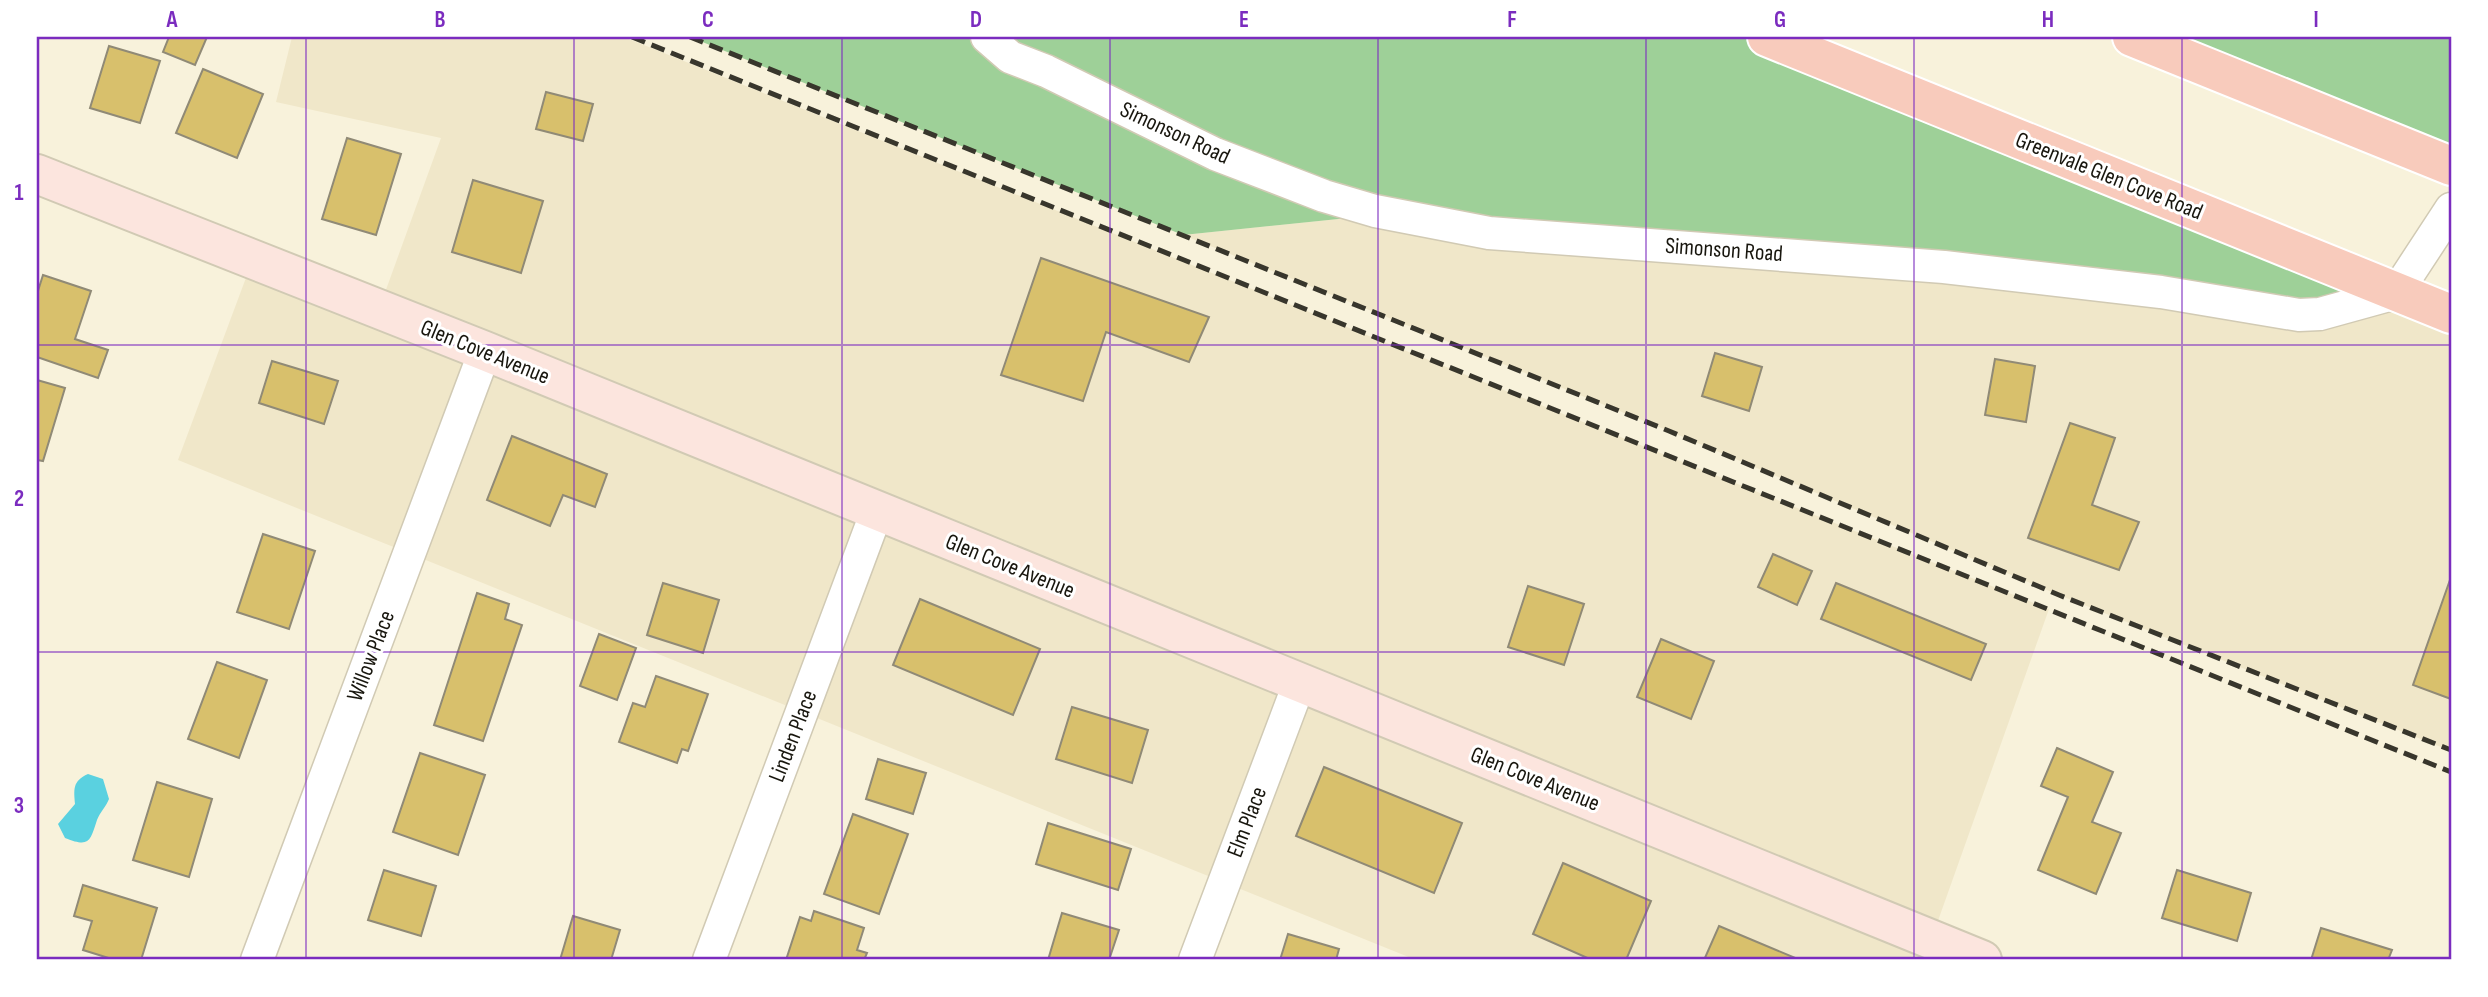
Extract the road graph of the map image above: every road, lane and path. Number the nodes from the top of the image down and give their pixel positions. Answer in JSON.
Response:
{"nodes":[{"id":1,"x":987,"y":37,"type":"edge"},
{"id":2,"x":1767,"y":37,"type":"edge"},
{"id":3,"x":2132,"y":37,"type":"edge"},
{"id":4,"x":2451,"y":166,"type":"edge"},
{"id":5,"x":37,"y":174,"type":"edge"},
{"id":6,"x":2451,"y":209,"type":"edge"},
{"id":7,"x":2396,"y":293,"type":"junction"},
{"id":8,"x":2451,"y":314,"type":"edge"},
{"id":9,"x":485,"y":351,"type":"junction"},
{"id":10,"x":877,"y":512,"type":"junction"},
{"id":11,"x":1299,"y":684,"type":"junction"},
{"id":12,"x":257,"y":960,"type":"edge"},
{"id":13,"x":709,"y":960,"type":"edge"},
{"id":14,"x":1195,"y":960,"type":"edge"},
{"id":15,"x":1982,"y":960,"type":"edge"}],
"edges":[{"from":1,"to":7,"type":"street","name":"Simonson Road"},
{"from":2,"to":7,"type":"main road","name":"Greenvale Glen Cove Road"},
{"from":3,"to":4,"type":"main road"},
{"from":5,"to":9,"type":"main road","name":"Glen Cove Avenue"},
{"from":6,"to":7,"type":"street"},
{"from":7,"to":8,"type":"main road","name":"Greenvale Glen Cove Road"},
{"from":9,"to":10,"type":"main road","name":"Glen Cove Avenue"},
{"from":9,"to":12,"type":"street","name":"Willow Place"},
{"from":10,"to":11,"type":"main road","name":"Glen Cove Avenue"},
{"from":10,"to":13,"type":"street","name":"Linden Place"},
{"from":11,"to":14,"type":"street","name":"Elm Place"},
{"from":11,"to":15,"type":"main road","name":"Glen Cove Avenue"}]}
